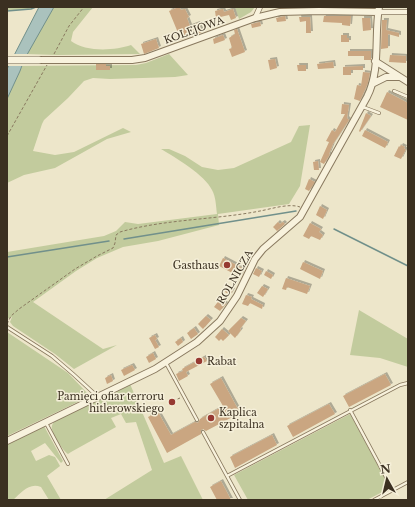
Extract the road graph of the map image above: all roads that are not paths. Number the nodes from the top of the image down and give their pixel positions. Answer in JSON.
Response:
{"nodes":[{"id":1,"x":260,"y":7,"type":"edge"},
{"id":2,"x":378,"y":9,"type":"edge"},
{"id":3,"x":408,"y":12,"type":"edge"},
{"id":4,"x":255,"y":18,"type":"junction"},
{"id":5,"x":7,"y":60,"type":"edge"},
{"id":6,"x":39,"y":60,"type":"joint"},
{"id":7,"x":375,"y":61,"type":"junction"},
{"id":8,"x":401,"y":77,"type":"junction"},
{"id":9,"x":408,"y":82,"type":"edge"},
{"id":10,"x":372,"y":84,"type":"junction"},
{"id":11,"x":394,"y":91,"type":"dead end"},
{"id":12,"x":408,"y":97,"type":"edge"},
{"id":13,"x":362,"y":107,"type":"junction"},
{"id":14,"x":379,"y":113,"type":"dead end"},
{"id":15,"x":7,"y":326,"type":"edge"},
{"id":16,"x":166,"y":363,"type":"junction"},
{"id":17,"x":408,"y":383,"type":"edge"},
{"id":18,"x":98,"y":397,"type":"junction"},
{"id":19,"x":350,"y":410,"type":"junction"},
{"id":20,"x":197,"y":420,"type":"dead end"},
{"id":21,"x":45,"y":422,"type":"junction"},
{"id":22,"x":203,"y":432,"type":"dead end"},
{"id":23,"x":7,"y":441,"type":"edge"},
{"id":24,"x":68,"y":464,"type":"dead end"},
{"id":25,"x":228,"y":476,"type":"junction"},
{"id":26,"x":408,"y":482,"type":"edge"},
{"id":27,"x":393,"y":490,"type":"junction"},
{"id":28,"x":240,"y":500,"type":"edge"},
{"id":29,"x":374,"y":500,"type":"edge"}],
"edges":[{"from":1,"to":4,"type":"street"},
{"from":2,"to":3,"type":"street"},
{"from":2,"to":4,"type":"street","name":"KOLEJOWA"},
{"from":2,"to":7,"type":"street","name":"ROLNICZA"},
{"from":4,"to":6,"type":"street","name":"KOLEJOWA"},
{"from":5,"to":6,"type":"main road"},
{"from":7,"to":8,"type":"street"},
{"from":7,"to":10,"type":"street","name":"ROLNICZA"},
{"from":8,"to":9,"type":"street"},
{"from":8,"to":10,"type":"street"},
{"from":10,"to":13,"type":"street","name":"ROLNICZA"},
{"from":11,"to":12,"type":"lane"},
{"from":13,"to":14,"type":"lane"},
{"from":13,"to":16,"type":"street","name":"ROLNICZA"},
{"from":15,"to":18,"type":"lane"},
{"from":16,"to":18,"type":"street","name":"ROLNICZA"},
{"from":16,"to":20,"type":"lane"},
{"from":17,"to":19,"type":"lane"},
{"from":18,"to":21,"type":"street","name":"ROLNICZA"},
{"from":19,"to":25,"type":"lane"},
{"from":19,"to":27,"type":"lane"},
{"from":21,"to":23,"type":"street","name":"ROLNICZA"},
{"from":21,"to":24,"type":"lane"},
{"from":22,"to":25,"type":"lane"},
{"from":25,"to":28,"type":"lane"},
{"from":26,"to":27,"type":"lane"},
{"from":27,"to":29,"type":"lane"}]}
